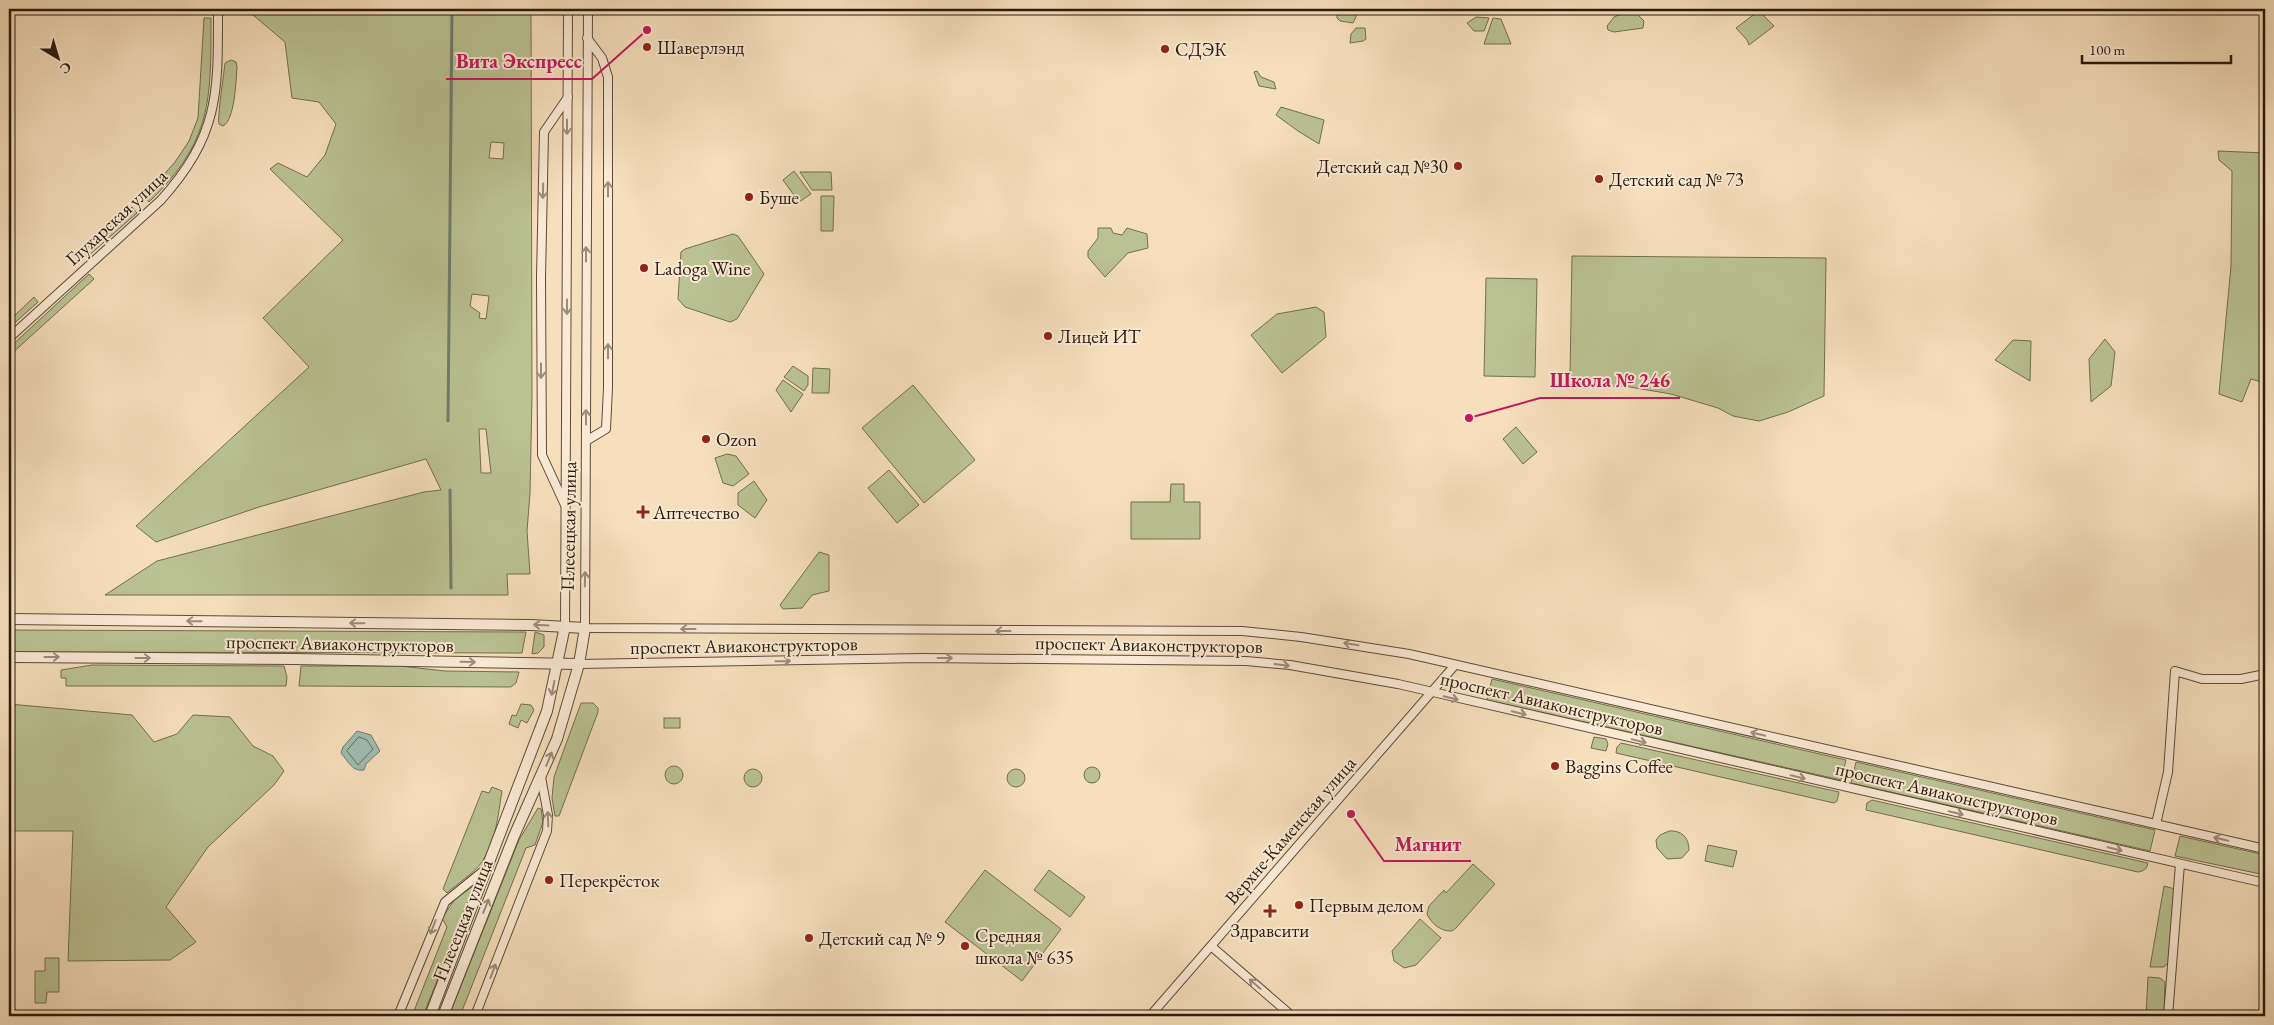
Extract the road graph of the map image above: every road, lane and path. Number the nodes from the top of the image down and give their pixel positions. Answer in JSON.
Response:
{"nodes":[{"id":1,"x":218,"y":9,"type":"edge"},
{"id":2,"x":568,"y":9,"type":"edge"},
{"id":3,"x":588,"y":9,"type":"edge"},
{"id":4,"x":588,"y":38,"type":"junction"},
{"id":5,"x":568,"y":97,"type":"junction"},
{"id":6,"x":9,"y":338,"type":"edge"},
{"id":7,"x":586,"y":441,"type":"junction"},
{"id":8,"x":566,"y":506,"type":"junction"},
{"id":9,"x":9,"y":619,"type":"edge"},
{"id":10,"x":565,"y":626,"type":"junction"},
{"id":11,"x":585,"y":628,"type":"junction"},
{"id":12,"x":9,"y":657,"type":"edge"},
{"id":13,"x":579,"y":664,"type":"junction"},
{"id":14,"x":557,"y":665,"type":"junction"},
{"id":15,"x":1455,"y":665,"type":"junction"},
{"id":16,"x":2265,"y":674,"type":"edge"},
{"id":17,"x":1430,"y":693,"type":"junction"},
{"id":18,"x":541,"y":777,"type":"junction"},
{"id":19,"x":2156,"y":824,"type":"junction"},
{"id":20,"x":2265,"y":849,"type":"edge"},
{"id":21,"x":2180,"y":864,"type":"junction"},
{"id":22,"x":489,"y":867,"type":"junction"},
{"id":23,"x":2265,"y":883,"type":"edge"},
{"id":24,"x":1210,"y":946,"type":"junction"},
{"id":25,"x":398,"y":1016,"type":"edge"},
{"id":26,"x":430,"y":1016,"type":"edge"},
{"id":27,"x":443,"y":1016,"type":"edge"},
{"id":28,"x":475,"y":1016,"type":"edge"},
{"id":29,"x":1150,"y":1016,"type":"edge"},
{"id":30,"x":1292,"y":1016,"type":"edge"},
{"id":31,"x":2168,"y":1016,"type":"edge"}],
"edges":[{"from":1,"to":6,"type":"street","name":"Глухарская улица"},
{"from":2,"to":5,"type":"street","name":"Плесецкая улица"},
{"from":3,"to":4,"type":"street","name":"Плесецкая улица"},
{"from":7,"to":4,"type":"street","name":"Плесецкая улица","one_way":true},
{"from":7,"to":4,"type":"street","one_way":true},
{"from":5,"to":8,"type":"street","name":"Плесецкая улица","one_way":true},
{"from":5,"to":8,"type":"street","one_way":true},
{"from":11,"to":7,"type":"street","name":"Плесецкая улица","one_way":true},
{"from":8,"to":10,"type":"street","name":"Плесецкая улица"},
{"from":10,"to":9,"type":"street","name":"проспект Авиаконструкторов","one_way":true},
{"from":10,"to":11,"type":"street","name":"проспект Авиаконструкторов"},
{"from":10,"to":14,"type":"street","name":"Плесецкая улица"},
{"from":11,"to":13,"type":"street","name":"Плесецкая улица"},
{"from":15,"to":11,"type":"street","name":"проспект Авиаконструкторов","one_way":true},
{"from":12,"to":14,"type":"street","name":"проспект Авиаконструкторов","one_way":true},
{"from":13,"to":14,"type":"street","name":"проспект Авиаконструкторов"},
{"from":13,"to":17,"type":"street","name":"проспект Авиаконструкторов","one_way":true},
{"from":18,"to":13,"type":"street","name":"Плесецкая улица","one_way":true},
{"from":14,"to":22,"type":"street","name":"Плесецкая улица","one_way":true},
{"from":15,"to":17,"type":"street","name":"Верхне-Каменская улица"},
{"from":19,"to":15,"type":"street","name":"проспект Авиаконструкторов","one_way":true},
{"from":16,"to":19,"type":"street"},
{"from":17,"to":21,"type":"street","name":"проспект Авиаконструкторов","one_way":true},
{"from":17,"to":24,"type":"street","name":"Верхне-Каменская улица"},
{"from":27,"to":18,"type":"street","name":"Плесецкая улица","one_way":true},
{"from":28,"to":18,"type":"street","one_way":true},
{"from":20,"to":19,"type":"street","name":"проспект Авиаконструкторов","one_way":true},
{"from":21,"to":23,"type":"street","name":"проспект Авиаконструкторов"},
{"from":21,"to":31,"type":"street"},
{"from":22,"to":25,"type":"street","one_way":true},
{"from":22,"to":26,"type":"street","name":"Плесецкая улица"},
{"from":24,"to":29,"type":"street","name":"Верхне-Каменская улица"},
{"from":30,"to":24,"type":"street","one_way":true}]}
